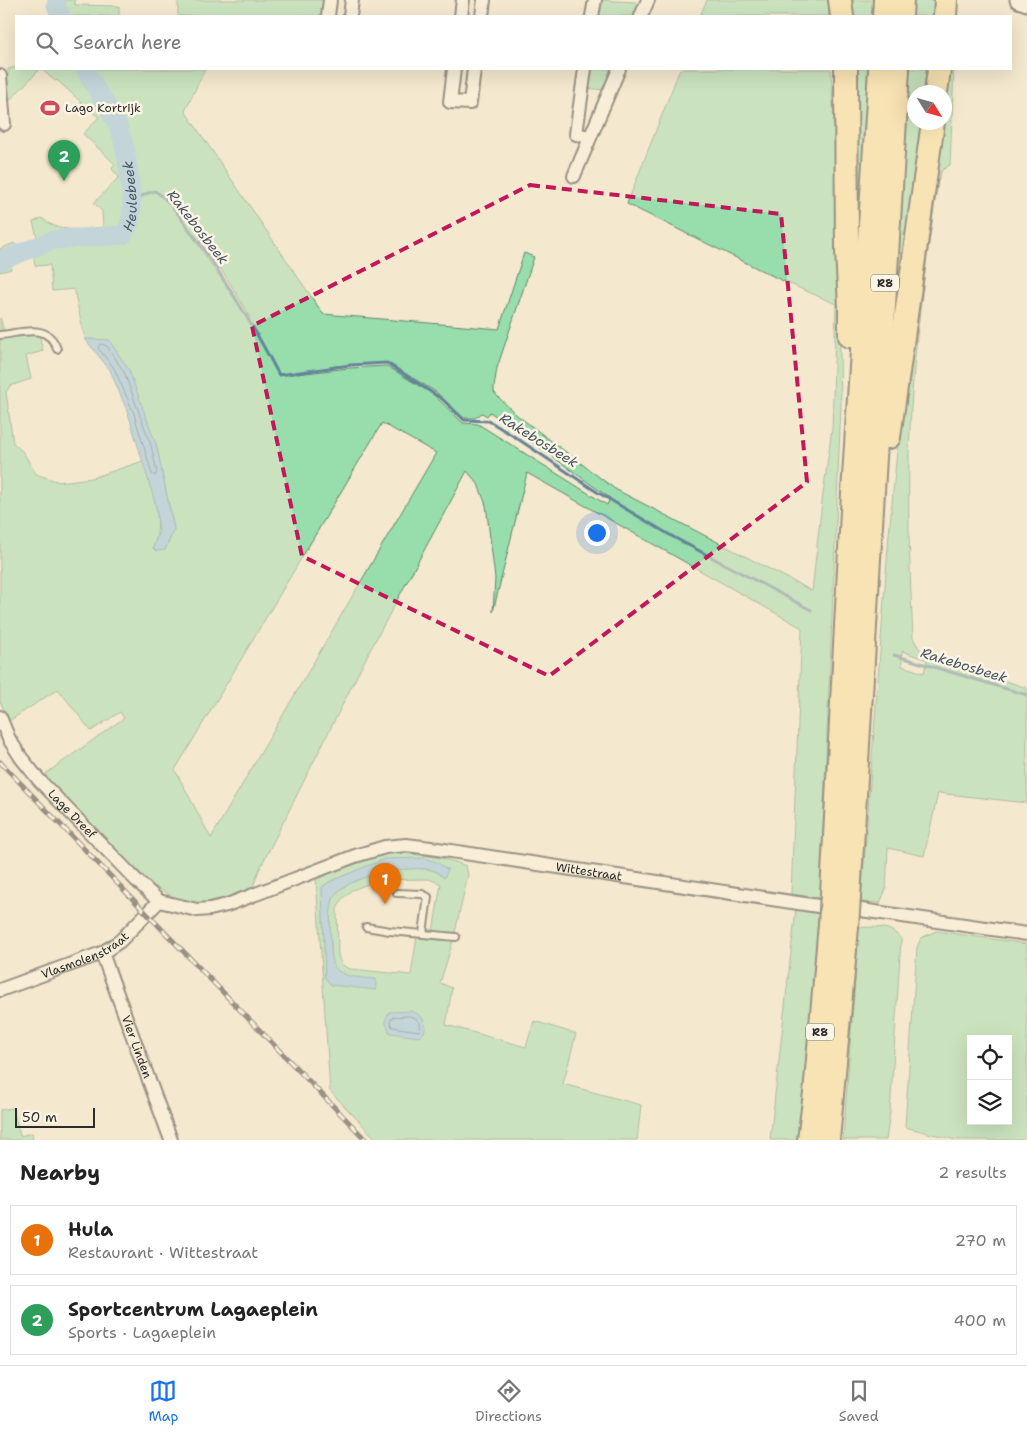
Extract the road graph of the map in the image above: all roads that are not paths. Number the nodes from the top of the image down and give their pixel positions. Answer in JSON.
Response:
{"nodes":[{"id":1,"x":330,"y":0,"type":"edge"},
{"id":2,"x":352,"y":0,"type":"edge"},
{"id":3,"x":463,"y":0,"type":"edge"},
{"id":4,"x":484,"y":0,"type":"edge"},
{"id":5,"x":594,"y":0,"type":"edge"},
{"id":6,"x":648,"y":0,"type":"edge"},
{"id":7,"x":840,"y":0,"type":"edge"},
{"id":8,"x":884,"y":0,"type":"edge"},
{"id":9,"x":902,"y":0,"type":"edge"},
{"id":10,"x":946,"y":0,"type":"edge"},
{"id":11,"x":1018,"y":0,"type":"edge"},
{"id":12,"x":1027,"y":3,"type":"edge"},
{"id":13,"x":328,"y":15,"type":"edge"},
{"id":14,"x":350,"y":15,"type":"edge"},
{"id":15,"x":461,"y":15,"type":"edge"},
{"id":16,"x":482,"y":15,"type":"edge"},
{"id":17,"x":592,"y":15,"type":"edge"},
{"id":18,"x":641,"y":15,"type":"edge"},
{"id":19,"x":842,"y":15,"type":"edge"},
{"id":20,"x":884,"y":15,"type":"edge"},
{"id":21,"x":901,"y":15,"type":"edge"},
{"id":22,"x":945,"y":15,"type":"edge"},
{"id":23,"x":454,"y":70,"type":"edge"},
{"id":24,"x":474,"y":70,"type":"edge"},
{"id":25,"x":585,"y":70,"type":"edge"},
{"id":26,"x":619,"y":70,"type":"edge"},
{"id":27,"x":846,"y":70,"type":"edge"},
{"id":28,"x":880,"y":70,"type":"edge"},
{"id":29,"x":898,"y":70,"type":"edge"},
{"id":30,"x":939,"y":70,"type":"edge"},
{"id":31,"x":0,"y":76,"type":"edge"},
{"id":32,"x":937,"y":85,"type":"edge"},
{"id":33,"x":4,"y":124,"type":"dead end"},
{"id":34,"x":932,"y":130,"type":"edge"},
{"id":35,"x":590,"y":137,"type":"junction"},
{"id":36,"x":574,"y":176,"type":"dead end"},
{"id":37,"x":0,"y":336,"type":"edge"},
{"id":38,"x":57,"y":350,"type":"dead end"},
{"id":39,"x":862,"y":495,"type":"junction"},
{"id":40,"x":0,"y":717,"type":"edge"},
{"id":41,"x":397,"y":893,"type":"dead end"},
{"id":42,"x":159,"y":901,"type":"junction"},
{"id":43,"x":838,"y":926,"type":"junction"},
{"id":44,"x":366,"y":927,"type":"dead end"},
{"id":45,"x":423,"y":933,"type":"junction"},
{"id":46,"x":1027,"y":934,"type":"edge"},
{"id":47,"x":456,"y":937,"type":"dead end"},
{"id":48,"x":102,"y":953,"type":"junction"},
{"id":49,"x":0,"y":990,"type":"edge"},
{"id":50,"x":172,"y":1140,"type":"edge"},
{"id":51,"x":809,"y":1140,"type":"edge"},
{"id":52,"x":828,"y":1140,"type":"edge"}],
"edges":[{"from":1,"to":13,"type":"street"},
{"from":2,"to":14,"type":"street"},
{"from":3,"to":15,"type":"street"},
{"from":4,"to":16,"type":"street"},
{"from":5,"to":17,"type":"street"},
{"from":6,"to":18,"type":"street"},
{"from":7,"to":19,"type":"highway"},
{"from":8,"to":20,"type":"highway"},
{"from":9,"to":21,"type":"highway"},
{"from":10,"to":22,"type":"highway"},
{"from":11,"to":12,"type":"street"},
{"from":23,"to":24,"type":"street"},
{"from":25,"to":35,"type":"street"},
{"from":26,"to":35,"type":"street"},
{"from":27,"to":39,"type":"highway","number":"R8"},
{"from":28,"to":39,"type":"highway","number":"R8"},
{"from":29,"to":39,"type":"highway","number":"R8"},
{"from":30,"to":32,"type":"highway"},
{"from":31,"to":33,"type":"street"},
{"from":34,"to":39,"type":"highway","number":"R8"},
{"from":35,"to":36,"type":"street"},
{"from":37,"to":38,"type":"lane"},
{"from":39,"to":43,"type":"highway","number":"R8","bridge":true},
{"from":40,"to":42,"type":"street","name":"Lage Dreef"},
{"from":41,"to":45,"type":"lane"},
{"from":42,"to":46,"type":"street","name":"Wittestraat"},
{"from":42,"to":48,"type":"street","name":"Vlasmolenstraat"},
{"from":43,"to":51,"type":"highway","number":"R8"},
{"from":43,"to":52,"type":"highway","number":"R8"},
{"from":44,"to":45,"type":"lane"},
{"from":45,"to":47,"type":"lane"},
{"from":48,"to":49,"type":"street","name":"Vlasmolenstraat"},
{"from":48,"to":50,"type":"street","name":"Vier Linden"}]}
